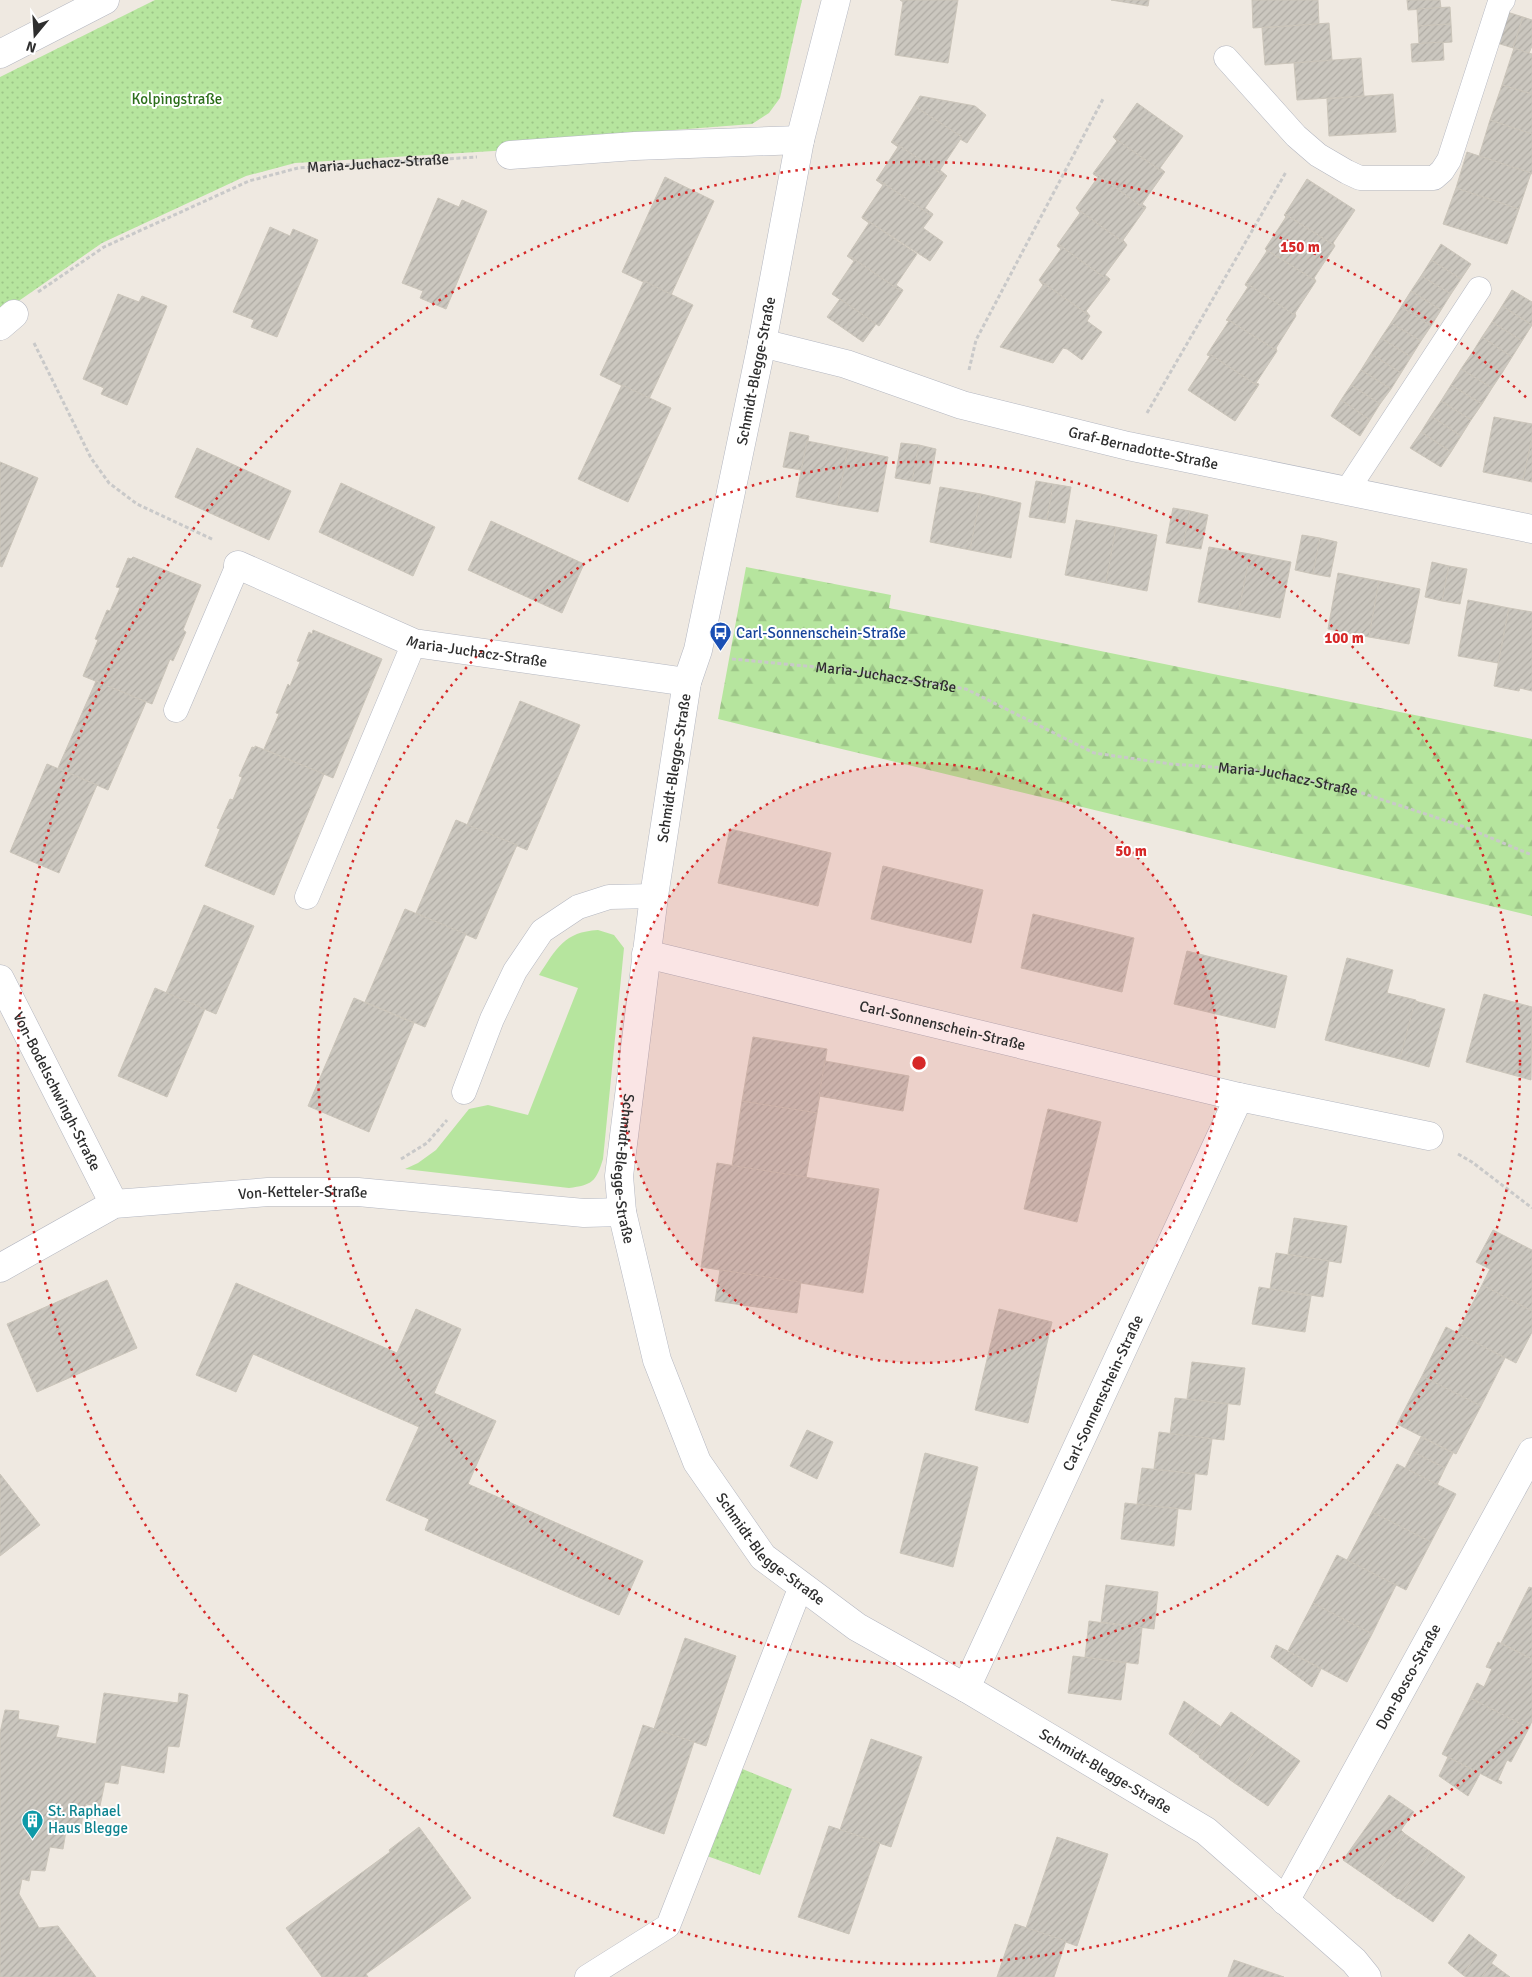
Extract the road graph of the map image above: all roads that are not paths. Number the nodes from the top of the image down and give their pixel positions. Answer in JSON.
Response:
{"nodes":[{"id":1,"x":105,"y":0,"type":"edge"},
{"id":2,"x":836,"y":0,"type":"edge"},
{"id":3,"x":1503,"y":0,"type":"edge"},
{"id":4,"x":0,"y":54,"type":"edge"},
{"id":5,"x":1226,"y":58,"type":"dead end"},
{"id":6,"x":800,"y":140,"type":"junction"},
{"id":7,"x":510,"y":155,"type":"road end"},
{"id":8,"x":1478,"y":289,"type":"dead end"},
{"id":9,"x":762,"y":343,"type":"junction"},
{"id":10,"x":1346,"y":492,"type":"junction"},
{"id":11,"x":1532,"y":530,"type":"edge"},
{"id":12,"x":238,"y":565,"type":"joint"},
{"id":13,"x":414,"y":643,"type":"junction"},
{"id":14,"x":687,"y":682,"type":"junction"},
{"id":15,"x":176,"y":710,"type":"dead end"},
{"id":16,"x":654,"y":896,"type":"junction"},
{"id":17,"x":307,"y":897,"type":"dead end"},
{"id":18,"x":646,"y":954,"type":"junction"},
{"id":19,"x":0,"y":979,"type":"edge"},
{"id":20,"x":464,"y":1092,"type":"road end"},
{"id":21,"x":1239,"y":1097,"type":"junction"},
{"id":22,"x":1429,"y":1136,"type":"road end"},
{"id":23,"x":114,"y":1204,"type":"junction"},
{"id":24,"x":622,"y":1212,"type":"junction"},
{"id":25,"x":0,"y":1268,"type":"edge"},
{"id":26,"x":1532,"y":1452,"type":"edge"},
{"id":27,"x":801,"y":1586,"type":"junction"},
{"id":28,"x":966,"y":1688,"type":"junction"},
{"id":29,"x":1285,"y":1901,"type":"junction"},
{"id":30,"x":587,"y":1977,"type":"edge"},
{"id":31,"x":1367,"y":1977,"type":"edge"}],
"edges":[{"from":1,"to":4,"type":"street"},
{"from":2,"to":6,"type":"street","name":"Schmidt-Blegge-Straße"},
{"from":3,"to":5,"type":"lane"},
{"from":6,"to":7,"type":"street"},
{"from":6,"to":9,"type":"street","name":"Schmidt-Blegge-Straße"},
{"from":8,"to":10,"type":"lane"},
{"from":9,"to":10,"type":"street","name":"Graf-Bernadotte-Straße"},
{"from":9,"to":14,"type":"street","name":"Schmidt-Blegge-Straße"},
{"from":10,"to":11,"type":"street","name":"Graf-Bernadotte-Straße"},
{"from":12,"to":13,"type":"street","name":"Maria-Juchacz-Straße"},
{"from":12,"to":15,"type":"lane"},
{"from":13,"to":14,"type":"street","name":"Maria-Juchacz-Straße"},
{"from":13,"to":17,"type":"lane"},
{"from":14,"to":16,"type":"street","name":"Schmidt-Blegge-Straße"},
{"from":16,"to":18,"type":"street","name":"Schmidt-Blegge-Straße"},
{"from":16,"to":20,"type":"lane"},
{"from":18,"to":21,"type":"street","name":"Carl-Sonnenschein-Straße"},
{"from":18,"to":24,"type":"street","name":"Schmidt-Blegge-Straße"},
{"from":19,"to":23,"type":"street","name":"Von-Bodelschwingh-Straße"},
{"from":21,"to":22,"type":"street","name":"Carl-Sonnenschein-Straße"},
{"from":21,"to":28,"type":"street","name":"Carl-Sonnenschein-Straße"},
{"from":23,"to":24,"type":"street","name":"Von-Ketteler-Straße"},
{"from":23,"to":25,"type":"street","name":"Von-Ketteler-Straße"},
{"from":24,"to":27,"type":"street","name":"Schmidt-Blegge-Straße"},
{"from":26,"to":29,"type":"street","name":"Don-Bosco-Straße"},
{"from":27,"to":28,"type":"street","name":"Schmidt-Blegge-Straße"},
{"from":27,"to":30,"type":"lane"},
{"from":28,"to":29,"type":"street","name":"Schmidt-Blegge-Straße"},
{"from":29,"to":31,"type":"street","name":"Schmidt-Blegge-Straße"}]}
